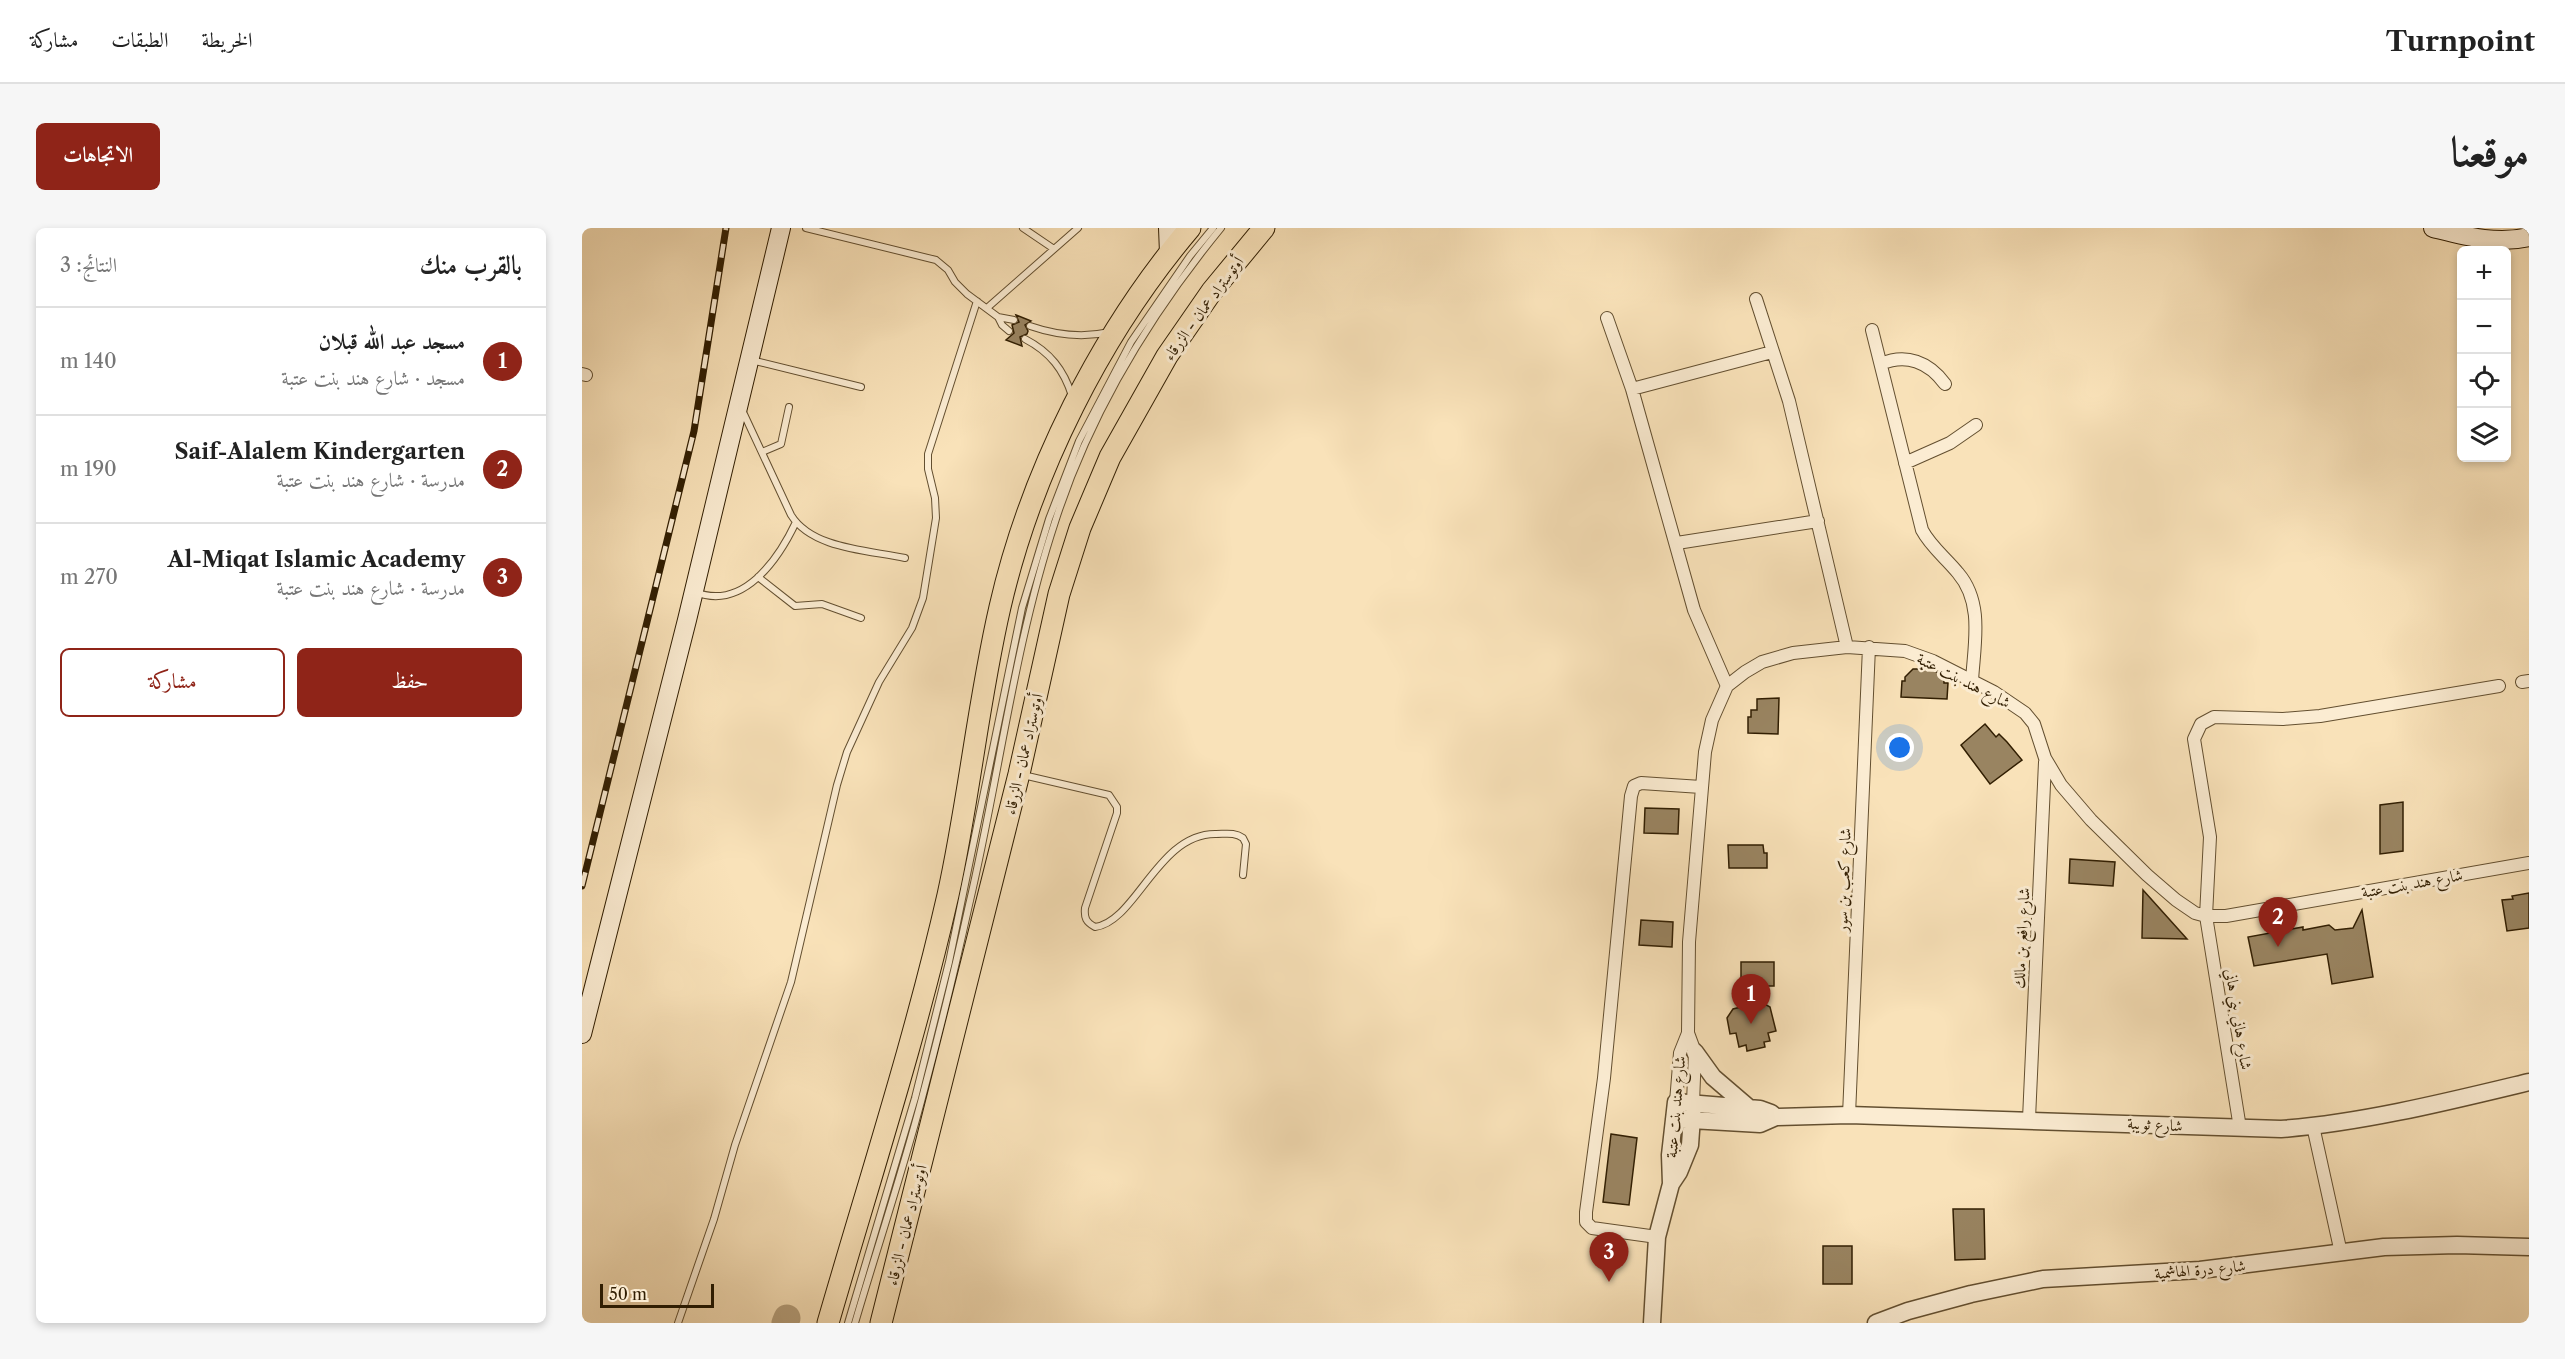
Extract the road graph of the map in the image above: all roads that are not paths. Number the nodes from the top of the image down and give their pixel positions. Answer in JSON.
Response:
{"nodes":[{"id":1,"x":781,"y":228,"type":"edge"},
{"id":2,"x":806,"y":228,"type":"edge"},
{"id":3,"x":1023,"y":228,"type":"edge"},
{"id":4,"x":1078,"y":228,"type":"edge"},
{"id":5,"x":1168,"y":228,"type":"edge"},
{"id":6,"x":1190,"y":228,"type":"edge"},
{"id":7,"x":1213,"y":228,"type":"edge"},
{"id":8,"x":1221,"y":228,"type":"edge"},
{"id":9,"x":1264,"y":228,"type":"edge"},
{"id":10,"x":2433,"y":228,"type":"edge"},
{"id":11,"x":2504,"y":228,"type":"edge"},
{"id":12,"x":2529,"y":230,"type":"edge"},
{"id":13,"x":2529,"y":237,"type":"edge"},
{"id":14,"x":1054,"y":249,"type":"junction"},
{"id":15,"x":1169,"y":253,"type":"junction"},
{"id":16,"x":1756,"y":299,"type":"dead end"},
{"id":17,"x":977,"y":301,"type":"junction"},
{"id":18,"x":987,"y":308,"type":"junction"},
{"id":19,"x":998,"y":317,"type":"junction"},
{"id":20,"x":1607,"y":318,"type":"dead end"},
{"id":21,"x":1014,"y":320,"type":"dead end"},
{"id":22,"x":1030,"y":326,"type":"dead end"},
{"id":23,"x":1116,"y":330,"type":"junction"},
{"id":24,"x":1872,"y":330,"type":"dead end"},
{"id":25,"x":1009,"y":331,"type":"dead end"},
{"id":26,"x":1025,"y":339,"type":"dead end"},
{"id":27,"x":1772,"y":352,"type":"junction"},
{"id":28,"x":751,"y":360,"type":"junction"},
{"id":29,"x":1881,"y":364,"type":"junction"},
{"id":30,"x":1945,"y":384,"type":"dead end"},
{"id":31,"x":861,"y":387,"type":"dead end"},
{"id":32,"x":1632,"y":389,"type":"junction"},
{"id":33,"x":740,"y":405,"type":"junction"},
{"id":34,"x":789,"y":407,"type":"dead end"},
{"id":35,"x":1074,"y":408,"type":"junction"},
{"id":36,"x":1976,"y":425,"type":"dead end"},
{"id":37,"x":762,"y":452,"type":"junction"},
{"id":38,"x":1905,"y":463,"type":"junction"},
{"id":39,"x":1818,"y":521,"type":"junction"},
{"id":40,"x":796,"y":522,"type":"junction"},
{"id":41,"x":1677,"y":543,"type":"junction"},
{"id":42,"x":904,"y":558,"type":"dead end"},
{"id":43,"x":758,"y":577,"type":"junction"},
{"id":44,"x":694,"y":592,"type":"junction"},
{"id":45,"x":861,"y":618,"type":"dead end"},
{"id":46,"x":1847,"y":647,"type":"junction"},
{"id":47,"x":1869,"y":647,"type":"junction"},
{"id":48,"x":1972,"y":681,"type":"junction"},
{"id":49,"x":1727,"y":686,"type":"junction"},
{"id":50,"x":2499,"y":686,"type":"dead end"},
{"id":51,"x":2045,"y":758,"type":"junction"},
{"id":52,"x":1019,"y":774,"type":"junction"},
{"id":53,"x":1701,"y":787,"type":"junction"},
{"id":54,"x":2529,"y":863,"type":"edge"},
{"id":55,"x":1243,"y":875,"type":"dead end"},
{"id":56,"x":2206,"y":916,"type":"junction"},
{"id":57,"x":1688,"y":1033,"type":"junction"},
{"id":58,"x":582,"y":1034,"type":"edge"},
{"id":59,"x":1695,"y":1052,"type":"junction"},
{"id":60,"x":2529,"y":1082,"type":"edge"},
{"id":61,"x":1676,"y":1102,"type":"junction"},
{"id":62,"x":1693,"y":1103,"type":"junction"},
{"id":63,"x":1748,"y":1107,"type":"junction"},
{"id":64,"x":1849,"y":1114,"type":"junction"},
{"id":65,"x":1776,"y":1117,"type":"junction"},
{"id":66,"x":1674,"y":1119,"type":"junction"},
{"id":67,"x":2029,"y":1119,"type":"junction"},
{"id":68,"x":1692,"y":1120,"type":"junction"},
{"id":69,"x":2313,"y":1126,"type":"junction"},
{"id":70,"x":2240,"y":1128,"type":"junction"},
{"id":71,"x":1671,"y":1184,"type":"junction"},
{"id":72,"x":1657,"y":1237,"type":"junction"},
{"id":73,"x":2529,"y":1247,"type":"edge"},
{"id":74,"x":2341,"y":1252,"type":"junction"},
{"id":75,"x":678,"y":1323,"type":"edge"},
{"id":76,"x":828,"y":1323,"type":"edge"},
{"id":77,"x":848,"y":1323,"type":"edge"},
{"id":78,"x":855,"y":1323,"type":"edge"},
{"id":79,"x":881,"y":1323,"type":"edge"},
{"id":80,"x":1652,"y":1323,"type":"edge"},
{"id":81,"x":1876,"y":1323,"type":"edge"}],
"edges":[{"from":1,"to":28,"type":"main road"},
{"from":2,"to":17,"type":"lane"},
{"from":3,"to":14,"type":"lane"},
{"from":4,"to":14,"type":"lane"},
{"from":5,"to":15,"type":"main road"},
{"from":6,"to":15,"type":"highway"},
{"from":7,"to":77,"type":"lane"},
{"from":8,"to":78,"type":"lane"},
{"from":9,"to":52,"type":"highway","name":"أوتوستراد عمان - الزرقاء"},
{"from":10,"to":13,"type":"main road"},
{"from":11,"to":12,"type":"main road"},
{"from":14,"to":18,"type":"lane"},
{"from":15,"to":23,"type":"highway"},
{"from":16,"to":27,"type":"street"},
{"from":17,"to":18,"type":"lane"},
{"from":17,"to":75,"type":"lane"},
{"from":18,"to":19,"type":"lane"},
{"from":19,"to":21,"type":"lane"},
{"from":19,"to":25,"type":"lane"},
{"from":20,"to":32,"type":"street"},
{"from":22,"to":23,"type":"lane"},
{"from":23,"to":35,"type":"highway"},
{"from":24,"to":29,"type":"street"},
{"from":26,"to":35,"type":"lane"},
{"from":27,"to":32,"type":"street"},
{"from":27,"to":39,"type":"street"},
{"from":28,"to":31,"type":"lane"},
{"from":28,"to":33,"type":"main road"},
{"from":29,"to":30,"type":"street"},
{"from":29,"to":38,"type":"street"},
{"from":32,"to":41,"type":"street"},
{"from":33,"to":37,"type":"lane"},
{"from":33,"to":44,"type":"main road"},
{"from":34,"to":37,"type":"lane"},
{"from":35,"to":76,"type":"highway"},
{"from":36,"to":38,"type":"street"},
{"from":37,"to":40,"type":"lane"},
{"from":38,"to":48,"type":"street"},
{"from":39,"to":41,"type":"street"},
{"from":39,"to":46,"type":"street"},
{"from":40,"to":42,"type":"lane"},
{"from":40,"to":43,"type":"lane"},
{"from":41,"to":49,"type":"street"},
{"from":43,"to":44,"type":"lane"},
{"from":43,"to":45,"type":"lane"},
{"from":44,"to":58,"type":"main road"},
{"from":46,"to":47,"type":"street","name":"شارع هند بنت عتبة"},
{"from":46,"to":49,"type":"street","name":"شارع هند بنت عتبة"},
{"from":47,"to":48,"type":"street","name":"شارع هند بنت عتبة"},
{"from":47,"to":64,"type":"street","name":"شارع كعب بن سور"},
{"from":48,"to":51,"type":"street","name":"شارع هند بنت عتبة"},
{"from":49,"to":53,"type":"street","name":"شارع هند بنت عتبة"},
{"from":50,"to":56,"type":"street","name":"شارع هاني بني هاني"},
{"from":51,"to":56,"type":"street","name":"شارع هند بنت عتبة"},
{"from":51,"to":67,"type":"street","name":"شارع رافع بن مالك"},
{"from":52,"to":55,"type":"lane"},
{"from":52,"to":79,"type":"highway","name":"أوتوستراد عمان - الزرقاء"},
{"from":53,"to":57,"type":"street","name":"شارع هند بنت عتبة"},
{"from":53,"to":72,"type":"street"},
{"from":54,"to":56,"type":"street","name":"شارع هند بنت عتبة"},
{"from":56,"to":70,"type":"street","name":"شارع هاني بني هاني"},
{"from":57,"to":59,"type":"street","name":"شارع هند بنت عتبة"},
{"from":57,"to":61,"type":"street","name":"شارع هند بنت عتبة"},
{"from":59,"to":62,"type":"street","name":"شارع هند بنت عتبة"},
{"from":59,"to":63,"type":"street"},
{"from":60,"to":69,"type":"street","name":"شارع ثويبة"},
{"from":61,"to":62,"type":"street","name":"شارع ثويبة"},
{"from":61,"to":66,"type":"street","name":"شارع هند بنت عتبة"},
{"from":62,"to":63,"type":"street","name":"شارع ثويبة"},
{"from":62,"to":68,"type":"street","name":"شارع هند بنت عتبة"},
{"from":63,"to":65,"type":"street","name":"شارع ثويبة"},
{"from":64,"to":65,"type":"street","name":"شارع ثويبة"},
{"from":64,"to":67,"type":"street","name":"شارع ثويبة"},
{"from":65,"to":68,"type":"street","name":"شارع ثويبة"},
{"from":66,"to":68,"type":"street","name":"شارع ثويبة"},
{"from":66,"to":71,"type":"street","name":"شارع هند بنت عتبة"},
{"from":67,"to":70,"type":"street","name":"شارع ثويبة"},
{"from":68,"to":71,"type":"street","name":"شارع هند بنت عتبة"},
{"from":69,"to":70,"type":"street","name":"شارع ثويبة"},
{"from":69,"to":74,"type":"street"},
{"from":71,"to":72,"type":"street","name":"شارع هند بنت عتبة"},
{"from":72,"to":80,"type":"street","name":"شارع هند بنت عتبة"},
{"from":73,"to":74,"type":"street","name":"شارع درة الهاشمية"},
{"from":74,"to":81,"type":"street","name":"شارع درة الهاشمية"}]}
